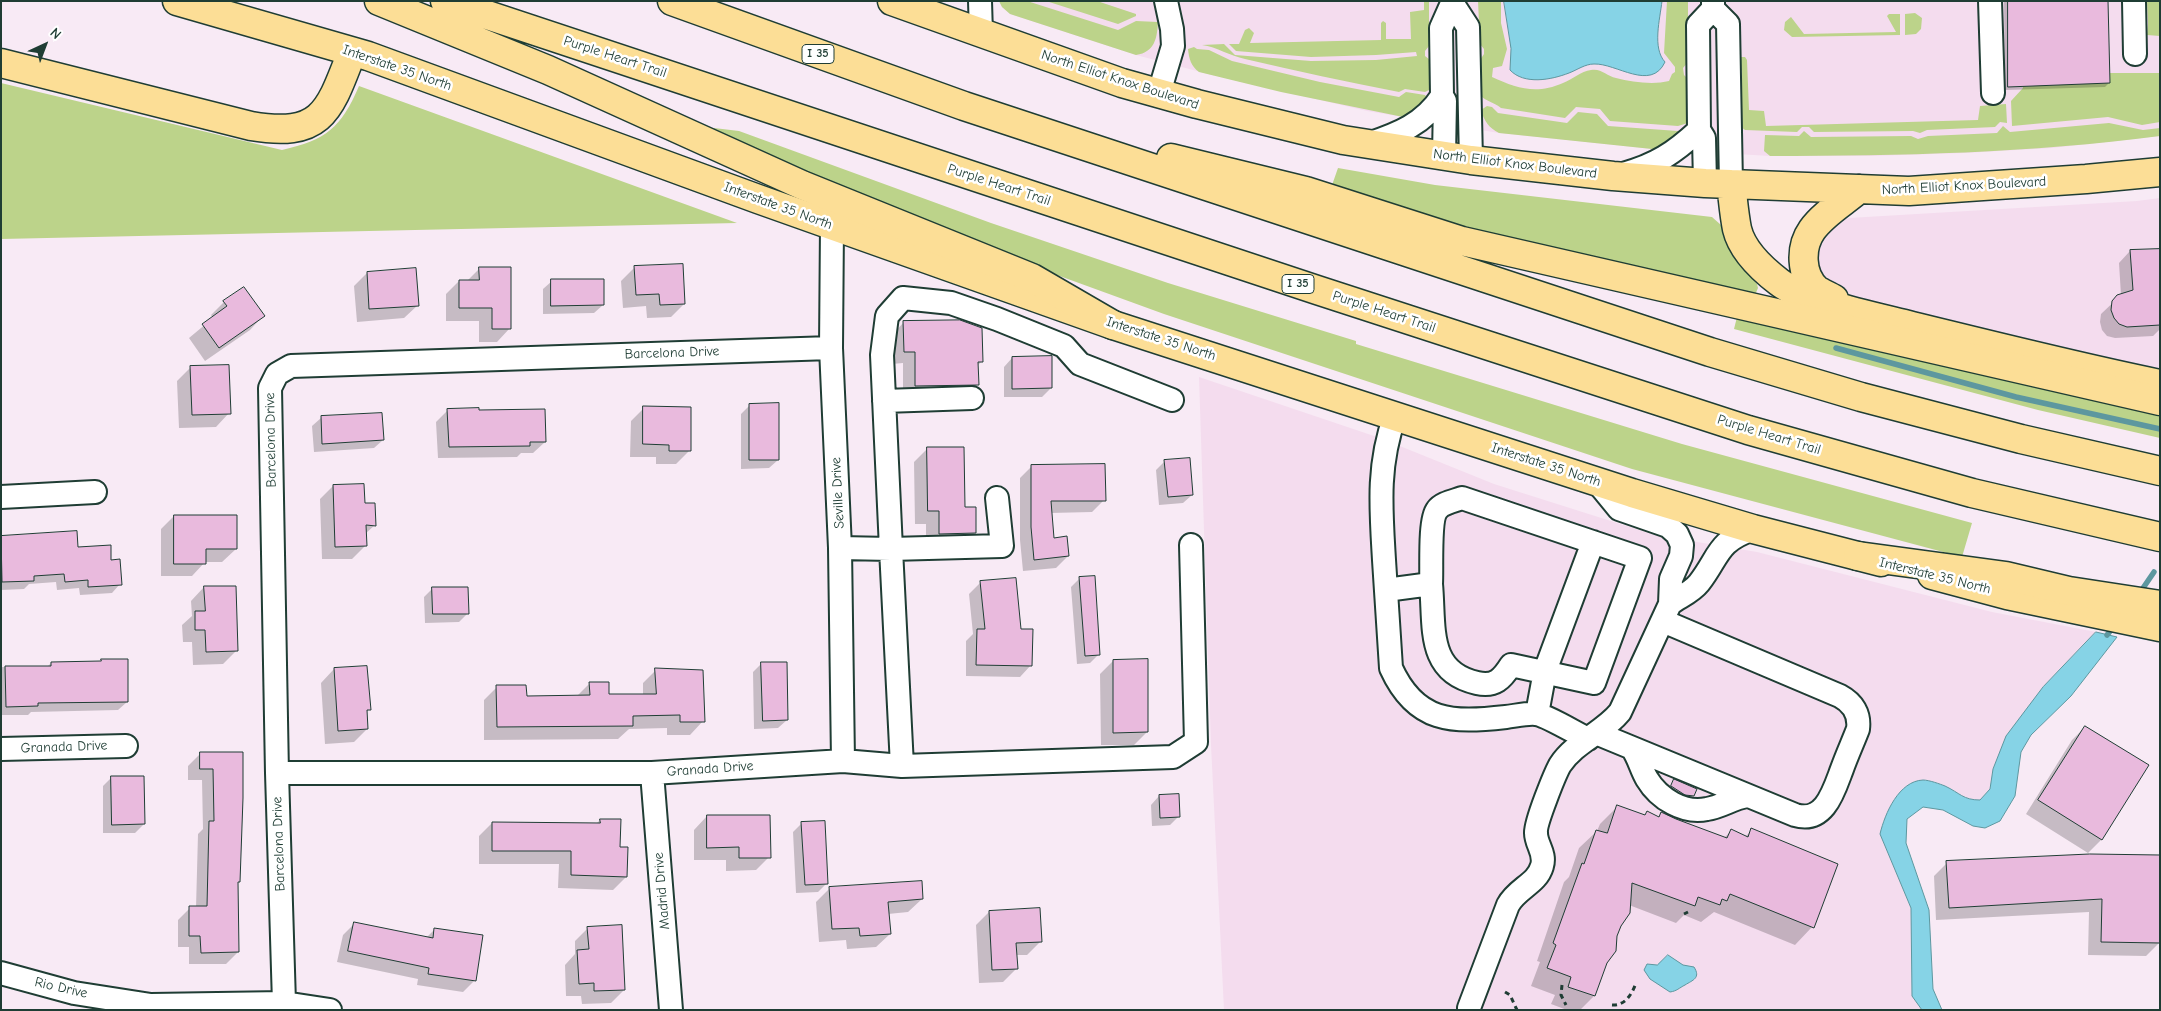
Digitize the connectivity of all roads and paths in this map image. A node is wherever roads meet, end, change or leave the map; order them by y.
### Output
1 (177, 1) edge
2 (379, 1) edge
3 (445, 1) edge
4 (672, 1) edge
5 (892, 1) edge
6 (980, 1) edge
7 (1166, 1) edge
8 (1990, 1) edge
9 (2134, 1) edge
10 (1453, 3) edge
11 (1713, 5) edge
12 (981, 34) junction
13 (352, 52) junction
14 (2136, 54) dead end
15 (1, 64) edge
16 (1159, 93) junction
17 (1993, 93) dead end
18 (1442, 96) junction
19 (964, 106) junction
20 (1699, 130) junction
21 (1368, 144) junction
22 (1444, 156) junction
23 (1471, 160) junction
24 (2160, 172) edge
25 (1612, 176) junction
26 (1718, 183) junction
27 (1859, 189) junction
28 (832, 225) junction
29 (1857, 312) junction
30 (1113, 324) junction
31 (831, 348) junction
32 (2160, 384) edge
33 (972, 398) dead end
34 (1172, 400) dead end
35 (884, 401) junction
36 (2160, 402) edge
37 (1395, 416) junction
38 (2160, 471) edge
39 (1600, 483) junction
40 (95, 492) dead end
41 (1, 497) edge
42 (997, 498) dead end
43 (1753, 529) junction
44 (2160, 537) edge
45 (1593, 542) junction
46 (1191, 545) dead end
47 (840, 548) junction
48 (891, 549) junction
49 (1432, 584) junction
50 (2006, 585) junction
51 (1386, 590) junction
52 (2160, 605) edge
53 (1666, 613) junction
54 (2160, 626) edge
55 (1545, 671) junction
56 (1537, 714) junction
57 (1592, 736) junction
58 (126, 746) dead end
59 (1632, 748) junction
60 (1, 749) edge
61 (843, 761) junction
62 (902, 766) junction
63 (277, 773) junction
64 (652, 773) junction
65 (1747, 796) junction
66 (1, 973) edge
67 (1636, 983) dead end
68 (1562, 985) dead end
69 (1505, 992) dead end
70 (284, 1004) junction
71 (1566, 1005) dead end
72 (1612, 1005) dead end
73 (1469, 1008) dead end
74 (330, 1010) edge
75 (671, 1010) edge
76 (1516, 1010) edge

1 - 13 main road, Interstate 35 North
2 - 30 main road
3 - 44 main road, Purple Heart Trail / I 35
4 - 19 main road, I 35
5 - 12 main road, North Elliot Knox Boulevard
6 - 12 street
7 - 16 street
8 - 17 street
9 - 14 street
10 - 18 street
10 - 23 street
11 - 20 street
11 - 26 street
12 - 16 main road, North Elliot Knox Boulevard
13 - 15 main road
13 - 28 main road, Interstate 35 North
16 - 21 main road, North Elliot Knox Boulevard
18 - 21 street
18 - 22 street
19 - 36 main road
19 - 38 main road, I 35
20 - 25 street
20 - 26 street
21 - 22 main road, North Elliot Knox Boulevard
22 - 23 main road, North Elliot Knox Boulevard
23 - 25 main road, North Elliot Knox Boulevard
24 - 27 main road, North Elliot Knox Boulevard
25 - 26 main road, North Elliot Knox Boulevard
26 - 27 main road, North Elliot Knox Boulevard
26 - 29 main road
27 - 29 main road
28 - 30 main road, Interstate 35 North
28 - 31 street, Seville Drive
29 - 32 main road
30 - 37 main road, Interstate 35 North
31 - 47 street, Seville Drive
31 - 63 street, Barcelona Drive
33 - 35 street
34 - 35 street
35 - 48 street
37 - 39 main road, Interstate 35 North
37 - 51 street
39 - 43 main road, Interstate 35 North
39 - 53 street
40 - 41 street
42 - 48 street
43 - 50 main road, Interstate 35 North
43 - 53 street
45 - 49 street
45 - 55 street
45 - 55 street
46 - 62 street, Granada Drive
47 - 48 street
47 - 61 street, Seville Drive
48 - 62 street
49 - 51 street
49 - 55 street
50 - 52 main road
50 - 54 main road, Interstate 35 North
51 - 56 street
53 - 57 street
53 - 65 street
55 - 56 street
56 - 57 street
57 - 59 street
57 - 73 street
58 - 60 street, Granada Drive
59 - 65 street
59 - 65 street
61 - 62 street, Granada Drive
61 - 64 street, Granada Drive
63 - 64 street, Granada Drive
63 - 70 street, Barcelona Drive
64 - 75 street, Madrid Drive
66 - 70 street, Rio Drive
67 - 72 path
68 - 71 path
69 - 76 path
70 - 74 street, Rio Drive

